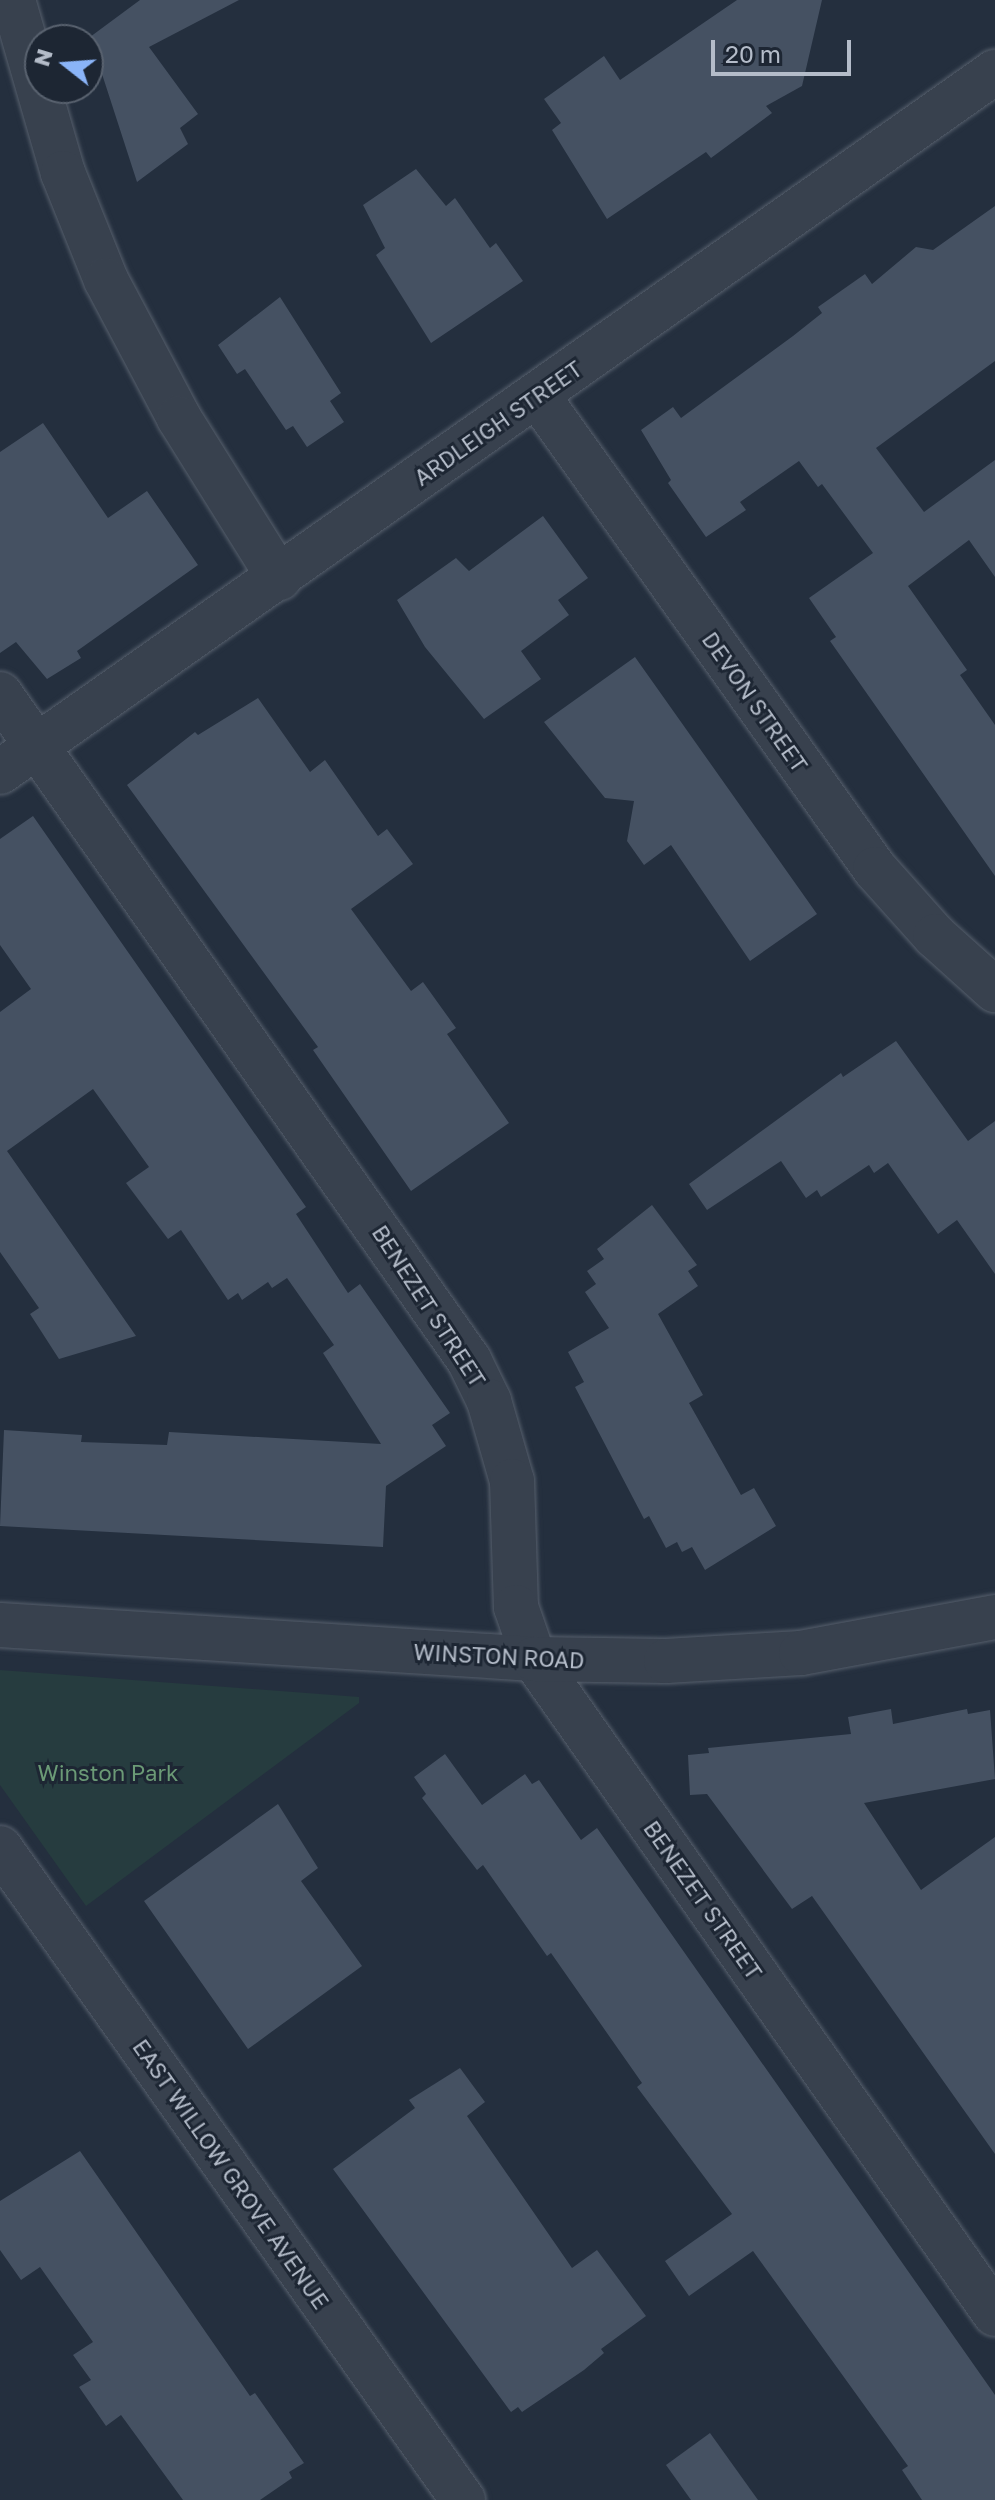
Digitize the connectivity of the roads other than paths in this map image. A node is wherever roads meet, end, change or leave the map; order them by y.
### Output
1 (13, 0) edge
2 (995, 72) edge
3 (537, 395) junction
4 (279, 578) junction
5 (0, 694) edge
6 (37, 746) junction
7 (0, 772) edge
8 (995, 990) edge
9 (995, 1617) edge
10 (0, 1625) edge
11 (534, 1659) junction
12 (0, 1848) edge
13 (995, 2314) edge
14 (463, 2500) edge

1 - 4 street
2 - 3 street, ARDLEIGH STREET
3 - 4 street, ARDLEIGH STREET
3 - 8 street, DEVON STREET
4 - 6 street, ARDLEIGH STREET
5 - 6 street, BENEZET STREET
6 - 7 street, ARDLEIGH STREET
6 - 11 street, BENEZET STREET
9 - 11 street, WINSTON ROAD
10 - 11 street, WINSTON ROAD
11 - 13 street, BENEZET STREET
12 - 14 street, EAST WILLOW GROVE AVENUE

